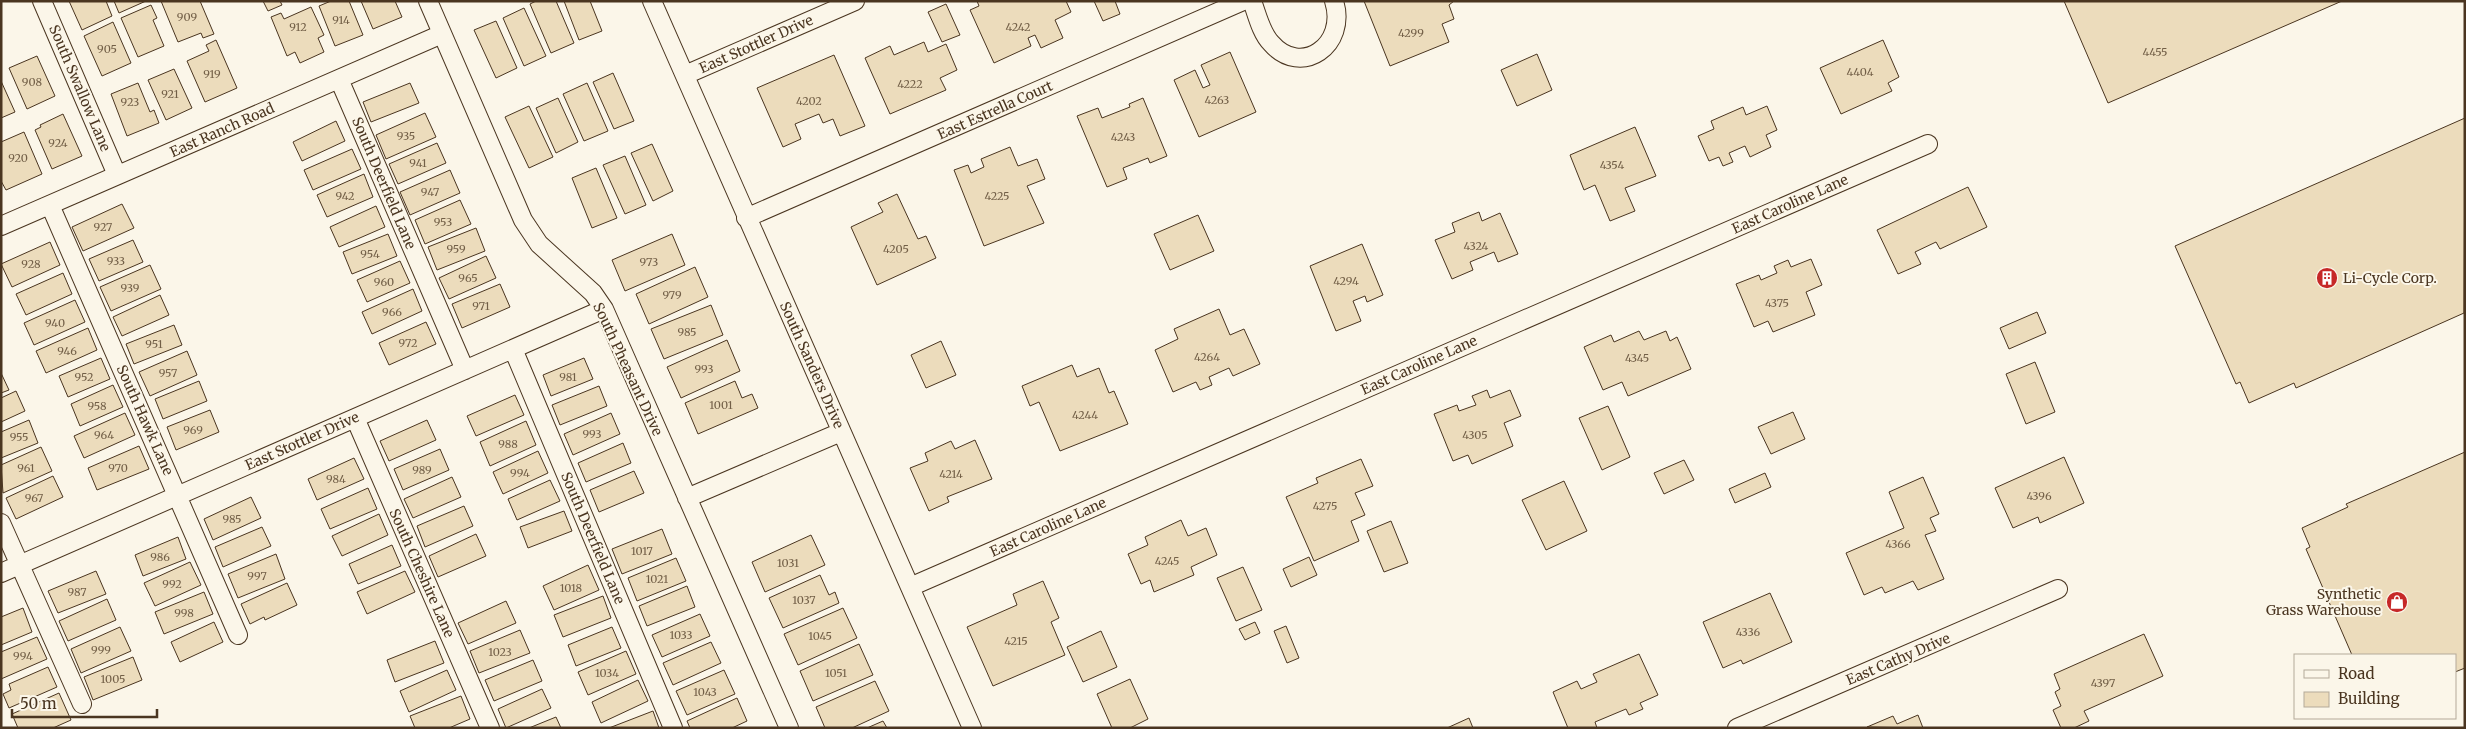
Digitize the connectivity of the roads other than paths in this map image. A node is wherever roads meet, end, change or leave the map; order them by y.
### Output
1 (42, 1) edge
2 (428, 1) edge
3 (652, 1) edge
4 (855, 1) edge
5 (1243, 1) edge
6 (1252, 1) edge
7 (1334, 1) edge
8 (442, 34) junction
9 (685, 75) junction
10 (339, 79) junction
11 (1928, 144) dead end
12 (117, 175) junction
13 (50, 205) junction
14 (746, 218) junction
15 (1, 226) edge
16 (604, 309) junction
17 (513, 349) junction
18 (465, 370) junction
19 (355, 418) junction
20 (841, 432) junction
21 (178, 496) junction
22 (687, 498) junction
23 (1, 523) edge
24 (20, 565) junction
25 (1, 573) edge
26 (910, 587) junction
27 (2058, 589) dead end
28 (238, 635) dead end
29 (82, 704) dead end
30 (490, 728) edge
31 (673, 728) edge
32 (789, 728) edge
33 (972, 728) edge
34 (1738, 728) edge

1 - 12 street, South Swallow Lane
2 - 8 street, South Pheasant Drive
3 - 9 street, South Sanders Drive
4 - 9 street, East Stottler Drive
5 - 14 street, East Estrella Court
6 - 7 street
8 - 10 street, East Ranch Road
8 - 16 street, South Pheasant Drive
9 - 14 street, South Sanders Drive
10 - 12 street, East Ranch Road
10 - 18 street, South Deerfield Lane
11 - 26 street, East Caroline Lane
12 - 13 street, East Ranch Road
13 - 15 street, East Ranch Road
13 - 21 street, South Hawk Lane
14 - 20 street, South Sanders Drive
16 - 17 street, East Stottler Drive
16 - 22 street, South Pheasant Drive
17 - 18 street, East Stottler Drive
17 - 31 street, South Deerfield Lane
18 - 19 street, East Stottler Drive
19 - 21 street, East Stottler Drive
19 - 30 street, South Cheshire Lane
20 - 22 street
20 - 26 street, South Sanders Drive
21 - 24 street, East Stottler Drive
21 - 28 street, South Hawk Lane
22 - 32 street, South Pheasant Drive
23 - 24 street
24 - 25 street, East Stottler Drive
24 - 29 street
26 - 33 street, South Sanders Drive
27 - 34 street, East Cathy Drive

